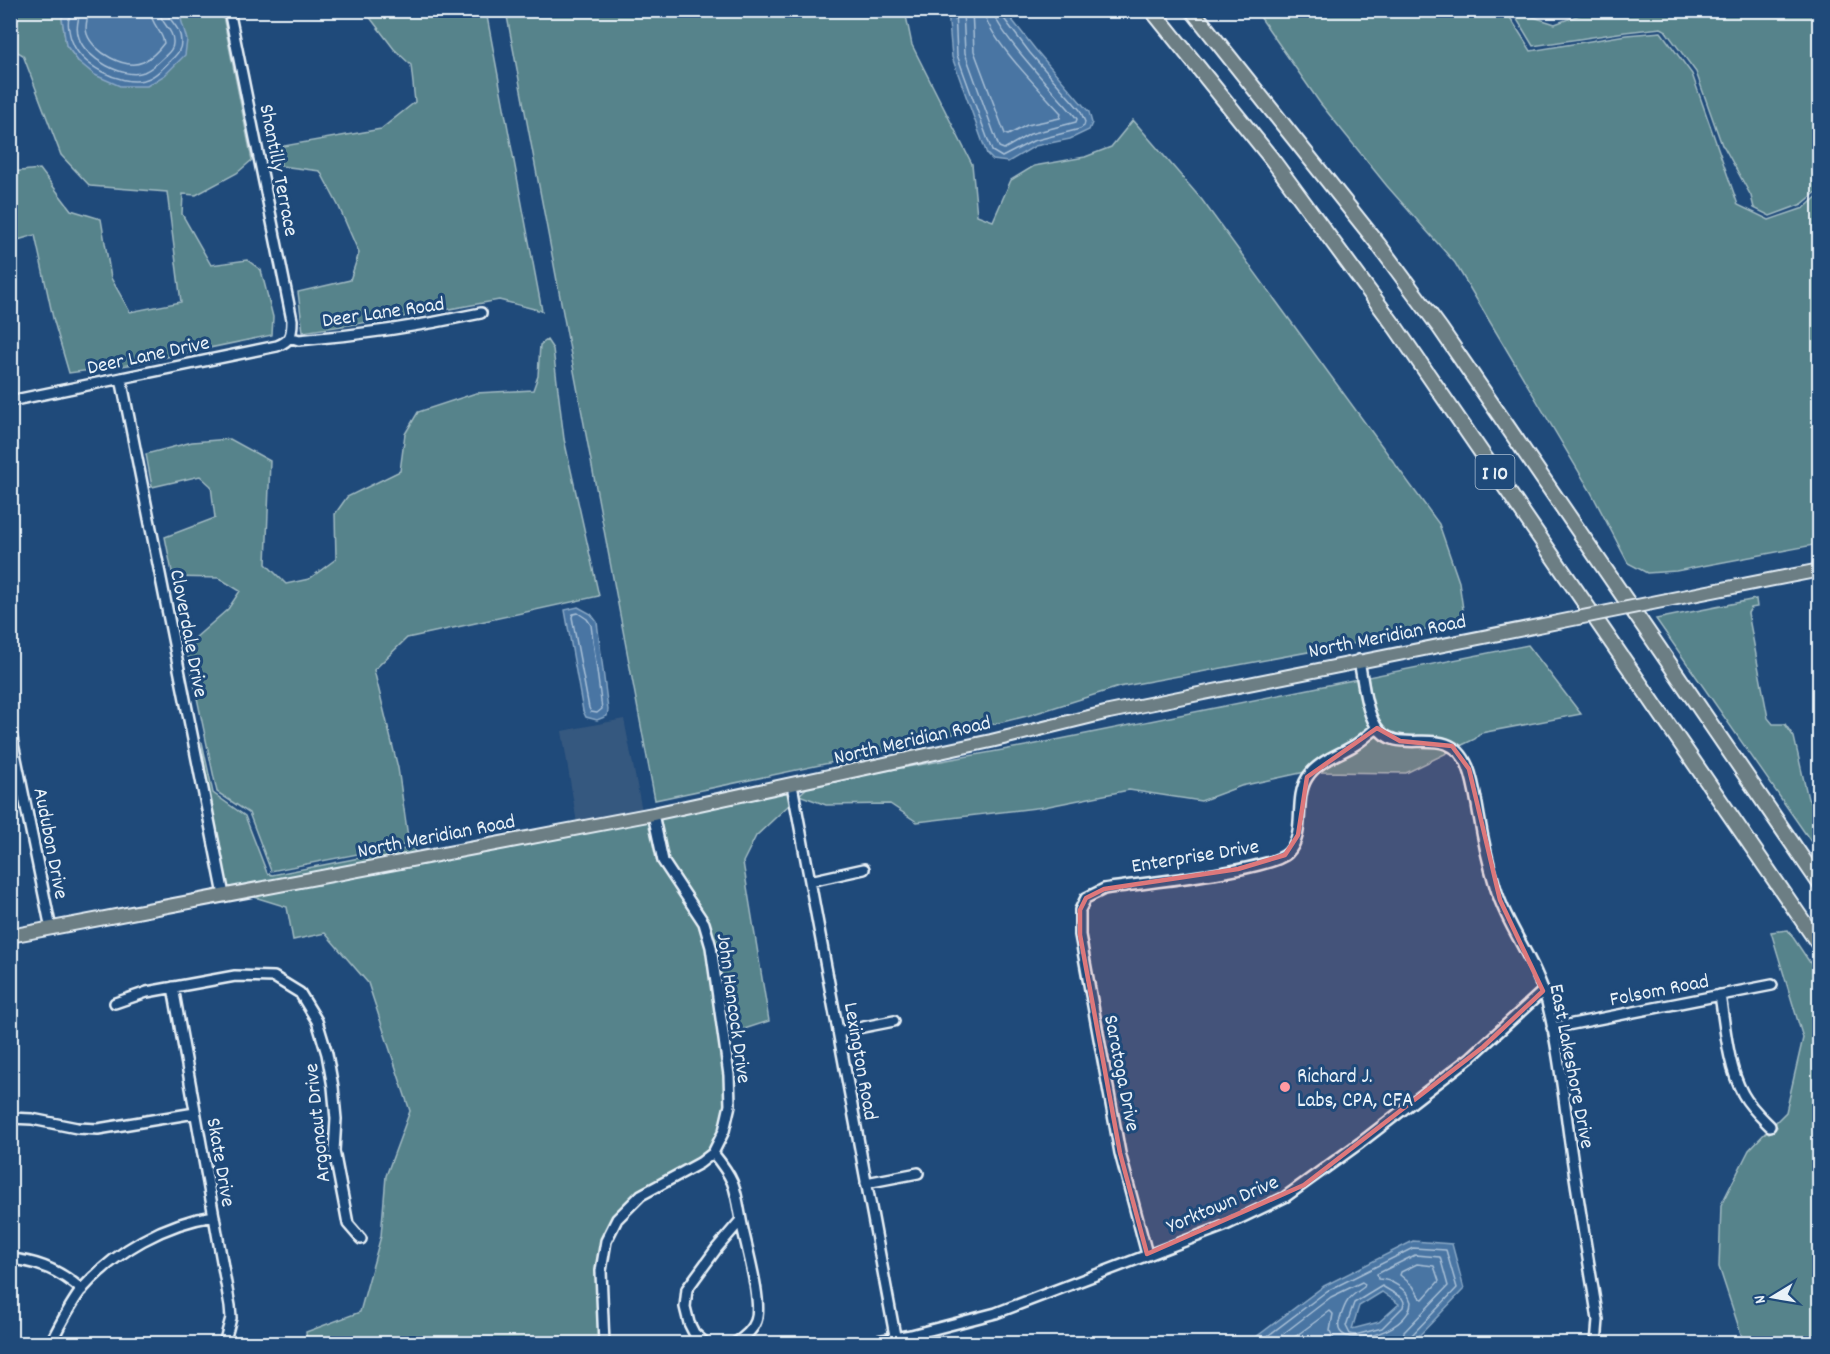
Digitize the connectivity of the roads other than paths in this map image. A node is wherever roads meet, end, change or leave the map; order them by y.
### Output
1 (229, 10) edge
2 (1152, 10) edge
3 (1192, 10) edge
4 (481, 313) dead end
5 (290, 337) junction
6 (121, 378) junction
7 (10, 401) edge
8 (1820, 570) edge
9 (1359, 660) junction
10 (1377, 728) junction
11 (10, 729) edge
12 (792, 785) junction
13 (653, 814) junction
14 (864, 869) dead end
15 (810, 881) junction
16 (1820, 884) edge
17 (224, 895) junction
18 (1086, 898) joint
19 (51, 929) junction
20 (10, 936) edge
21 (1820, 946) edge
22 (1772, 985) dead end
23 (173, 987) junction
24 (1543, 991) junction
25 (1720, 995) junction
26 (115, 1003) dead end
27 (894, 1021) dead end
28 (1552, 1028) junction
29 (838, 1032) junction
30 (195, 1113) junction
31 (10, 1118) edge
32 (1770, 1126) dead end
33 (713, 1153) junction
34 (918, 1173) dead end
35 (866, 1184) junction
36 (214, 1216) junction
37 (741, 1220) junction
38 (361, 1239) dead end
39 (1147, 1254) junction
40 (10, 1259) edge
41 (82, 1290) junction
42 (895, 1340) edge
43 (50, 1344) edge
44 (224, 1344) edge
45 (604, 1344) edge
46 (706, 1344) edge
47 (734, 1344) edge
48 (860, 1344) edge
49 (1596, 1344) edge

1 - 5 street, Shantilly Terrace
2 - 21 highway, I 10
3 - 16 highway, I 10
4 - 5 street, Deer Lane Road
5 - 6 street, Deer Lane Drive
6 - 7 street, Deer Lane Drive
6 - 17 street, Cloverdale Drive
8 - 9 main road, North Meridian Road, bridge
9 - 10 street
9 - 12 main road, North Meridian Road
10 - 18 street, Enterprise Drive
10 - 24 street, East Lakeshore Drive
11 - 19 street, Audubon Drive
12 - 13 main road, North Meridian Road
12 - 15 street, Lexington Road
13 - 17 main road, North Meridian Road
13 - 33 street, John Hancock Drive
14 - 15 street
15 - 29 street, Lexington Road
17 - 19 main road, North Meridian Road
18 - 39 street, Saratoga Drive
19 - 20 main road, North Meridian Road
22 - 25 street, Folsom Road
23 - 26 street, Argonaut Drive
23 - 30 street, Skate Drive
23 - 38 street, Argonaut Drive
24 - 28 street, East Lakeshore Drive
24 - 39 street, Yorktown Drive
25 - 28 street, Folsom Road
25 - 32 street
27 - 29 street
28 - 49 street, East Lakeshore Drive
29 - 35 street, Lexington Road
30 - 31 street
30 - 36 street, Skate Drive
33 - 37 street
33 - 45 street
34 - 35 street
35 - 42 street, Lexington Road
36 - 41 street
36 - 44 street, Skate Drive
37 - 46 street
37 - 47 street
39 - 42 street, Yorktown Drive
40 - 41 street
41 - 43 street
42 - 48 street, Yorktown Drive

